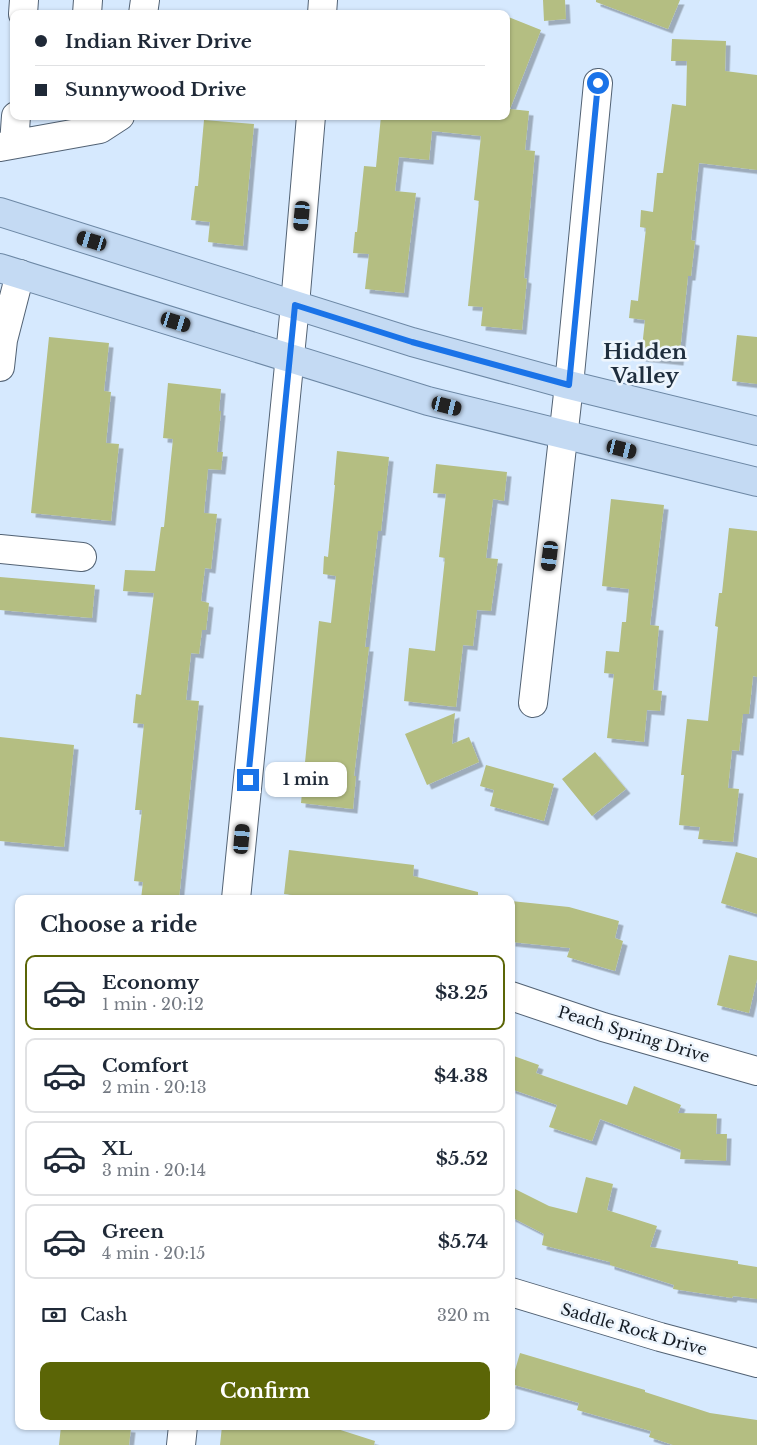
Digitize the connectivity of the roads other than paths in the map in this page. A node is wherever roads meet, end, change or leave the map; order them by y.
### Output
1 (598, 83) dead end
2 (15, 120) edge
3 (114, 120) edge
4 (312, 120) edge
5 (78, 125) edge
6 (7, 146) edge
7 (0, 212) edge
8 (10, 271) edge
9 (295, 305) junction
10 (1, 340) edge
11 (289, 358) junction
12 (0, 367) edge
13 (569, 385) junction
14 (757, 431) edge
15 (564, 434) junction
16 (757, 482) edge
17 (0, 548) edge
18 (82, 556) dead end
19 (533, 703) dead end
20 (236, 895) edge
21 (515, 997) edge
22 (757, 1070) edge
23 (515, 1293) edge
24 (757, 1363) edge
25 (183, 1430) edge
26 (181, 1445) edge

1 - 13 street
2 - 6 street
3 - 5 street
4 - 9 street
5 - 6 street
7 - 9 main road
8 - 10 street
8 - 11 main road
9 - 11 street
9 - 13 main road
10 - 12 street
11 - 15 main road
11 - 20 street
13 - 14 main road
13 - 15 street
15 - 16 main road
15 - 19 street
17 - 18 street
21 - 22 street, Peach Spring Drive
23 - 24 street, Saddle Rock Drive
25 - 26 street

